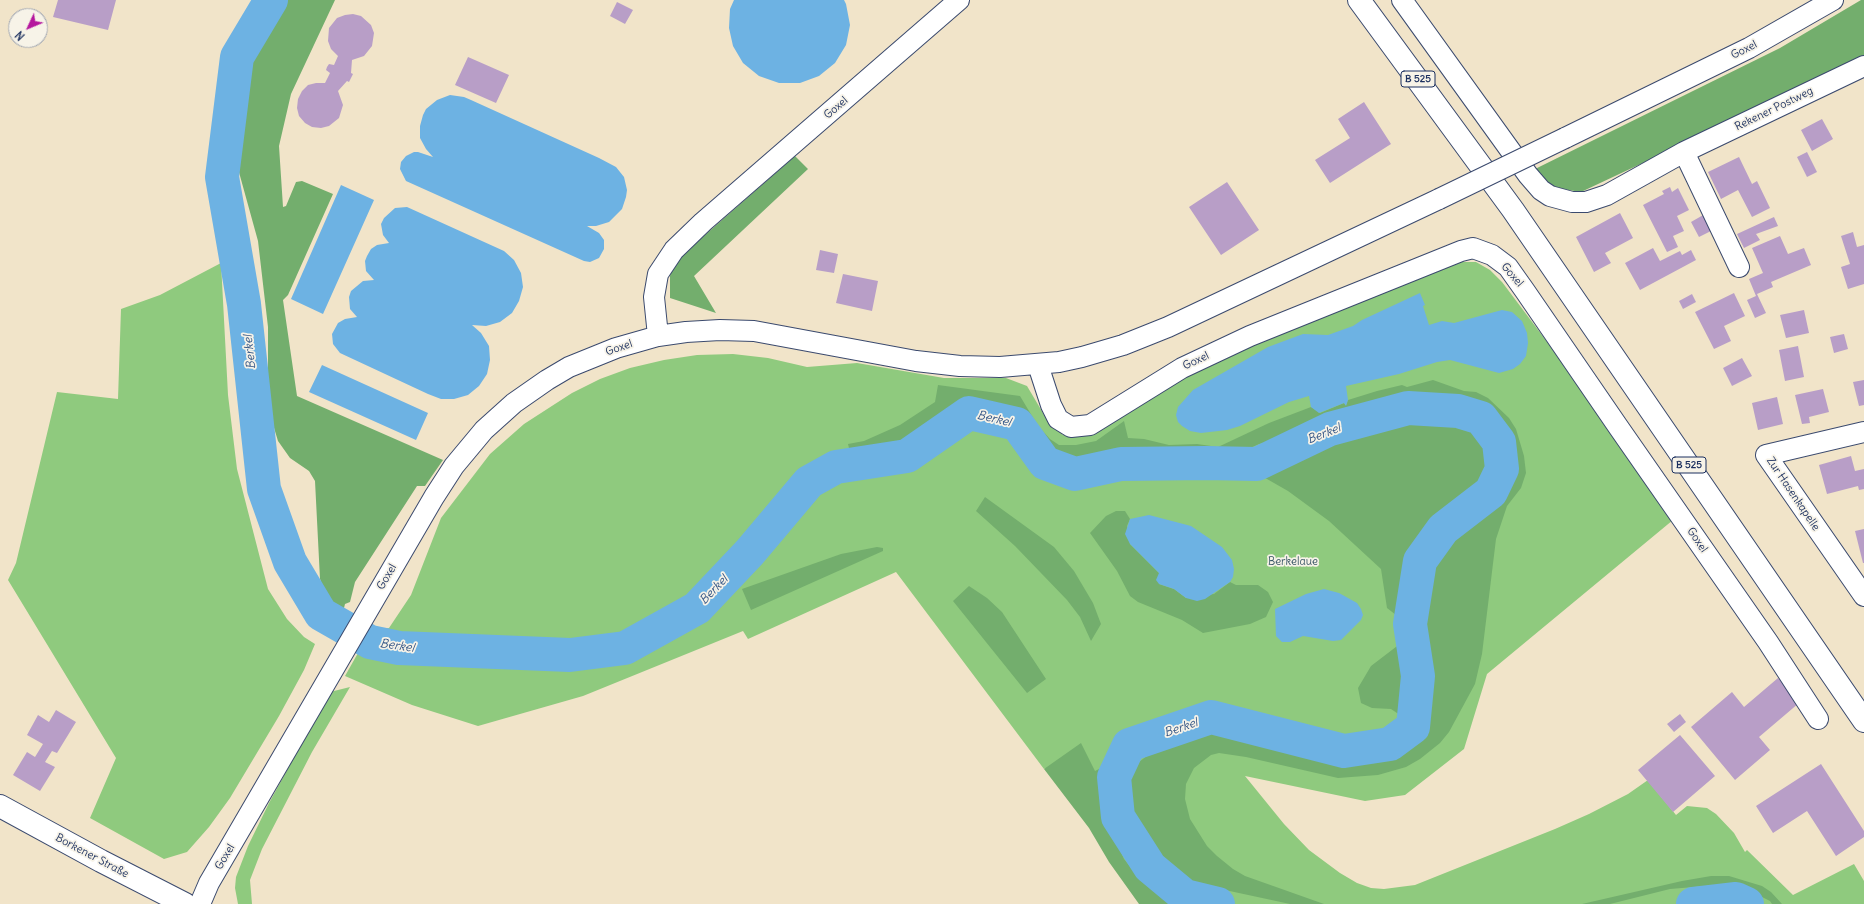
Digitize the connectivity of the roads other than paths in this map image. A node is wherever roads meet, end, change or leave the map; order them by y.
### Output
1 (959, 0) edge
2 (1359, 0) edge
3 (1402, 0) edge
4 (1833, 0) edge
5 (1864, 66) edge
6 (1684, 152) junction
7 (1739, 268) dead end
8 (658, 336) junction
9 (1038, 365) junction
10 (1864, 432) edge
11 (1864, 596) edge
12 (1818, 719) dead end
13 (1864, 721) edge
14 (0, 806) edge
15 (184, 904) edge
16 (200, 904) edge

1 - 8 street, Goxel
2 - 13 main road, B 525
3 - 6 street, Rekener Postweg
4 - 9 street, Goxel, bridge
5 - 6 street, Rekener Postweg
6 - 7 street
8 - 9 street, Goxel
8 - 16 street, Goxel
9 - 12 street, Goxel
10 - 11 street, Zur Hasenkapelle
14 - 15 main road, Borkener Straße

